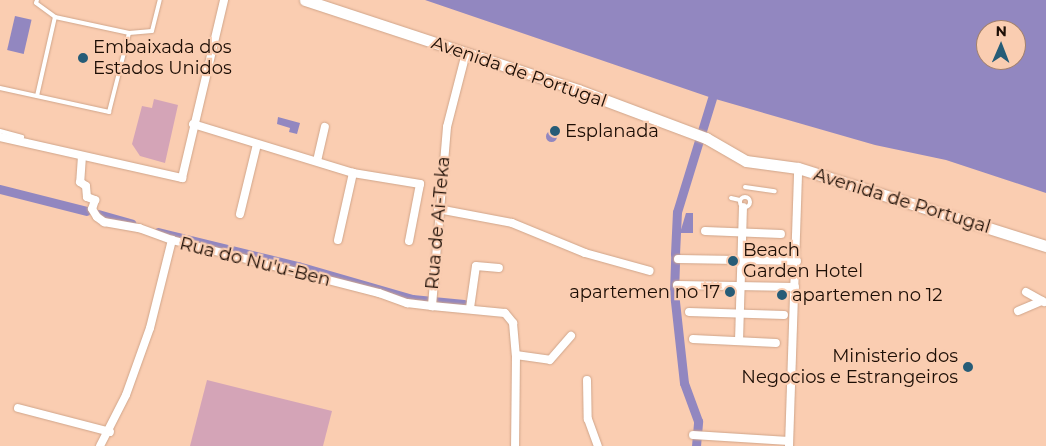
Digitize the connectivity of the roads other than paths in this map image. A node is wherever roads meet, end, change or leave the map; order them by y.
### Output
1 (37, 0) edge
2 (160, 0) edge
3 (224, 0) edge
4 (305, 0) edge
5 (54, 17) junction
6 (129, 32) junction
7 (466, 53) junction
8 (0, 88) edge
9 (37, 96) junction
10 (193, 124) junction
11 (325, 127) dead end
12 (0, 131) edge
13 (22, 136) dead end
14 (0, 137) edge
15 (257, 144) junction
16 (82, 156) junction
17 (316, 161) junction
18 (798, 168) junction
19 (353, 172) junction
20 (745, 187) dead end
21 (775, 191) dead end
22 (731, 198) dead end
23 (742, 203) joint
24 (438, 209) junction
25 (240, 214) dead end
26 (705, 231) dead end
27 (742, 233) junction
28 (781, 234) dead end
29 (172, 240) junction
30 (338, 240) dead end
31 (409, 240) dead end
32 (1046, 246) edge
33 (678, 259) dead end
34 (742, 261) junction
35 (797, 262) junction
36 (499, 268) dead end
37 (650, 271) dead end
38 (677, 285) dead end
39 (740, 286) junction
40 (796, 287) junction
41 (1026, 292) dead end
42 (1044, 302) edge
43 (432, 306) junction
44 (470, 308) junction
45 (1018, 310) dead end
46 (689, 312) dead end
47 (741, 314) junction
48 (784, 315) dead end
49 (571, 336) dead end
50 (693, 338) dead end
51 (739, 341) junction
52 (776, 343) dead end
53 (516, 356) junction
54 (587, 380) dead end
55 (18, 408) dead end
56 (110, 432) junction
57 (693, 435) dead end
58 (789, 444) edge
59 (100, 446) edge
60 (515, 446) edge
61 (598, 446) edge

1 - 5 lane
2 - 6 lane
3 - 10 street
4 - 7 main road, Avenida de Portugal
5 - 6 lane
5 - 9 lane
6 - 9 lane
7 - 18 main road, Avenida de Portugal
7 - 24 street, Rua de Ai-Teka
8 - 9 lane
10 - 15 street
10 - 16 street
11 - 17 street
12 - 13 lane
14 - 16 street
15 - 17 street
15 - 25 street
16 - 29 street
17 - 19 street
18 - 32 main road, Avenida de Portugal
18 - 35 street
19 - 30 street
19 - 31 street
20 - 21 lane
22 - 23 lane
23 - 27 street
24 - 37 street
24 - 43 street, Rua de Ai-Teka
26 - 27 street
27 - 28 street
27 - 34 street
29 - 43 street, Rua do Nu'u-Ben
29 - 56 street, Rua do Nu'u-Ben
33 - 34 street
34 - 35 street
34 - 39 street
35 - 40 street
36 - 44 street
38 - 39 street
39 - 40 street
39 - 47 street
40 - 58 street
41 - 42 street
42 - 45 street
43 - 44 street, Rua de Ai-Teka
44 - 53 street, Rua de Ai-Teka
46 - 47 street
47 - 48 street
47 - 51 street
49 - 53 street
50 - 51 street
51 - 52 street
53 - 60 street, Rua de Ai-Teka
54 - 61 street
55 - 56 street
56 - 59 street, Rua do Nu'u-Ben
57 - 58 street

